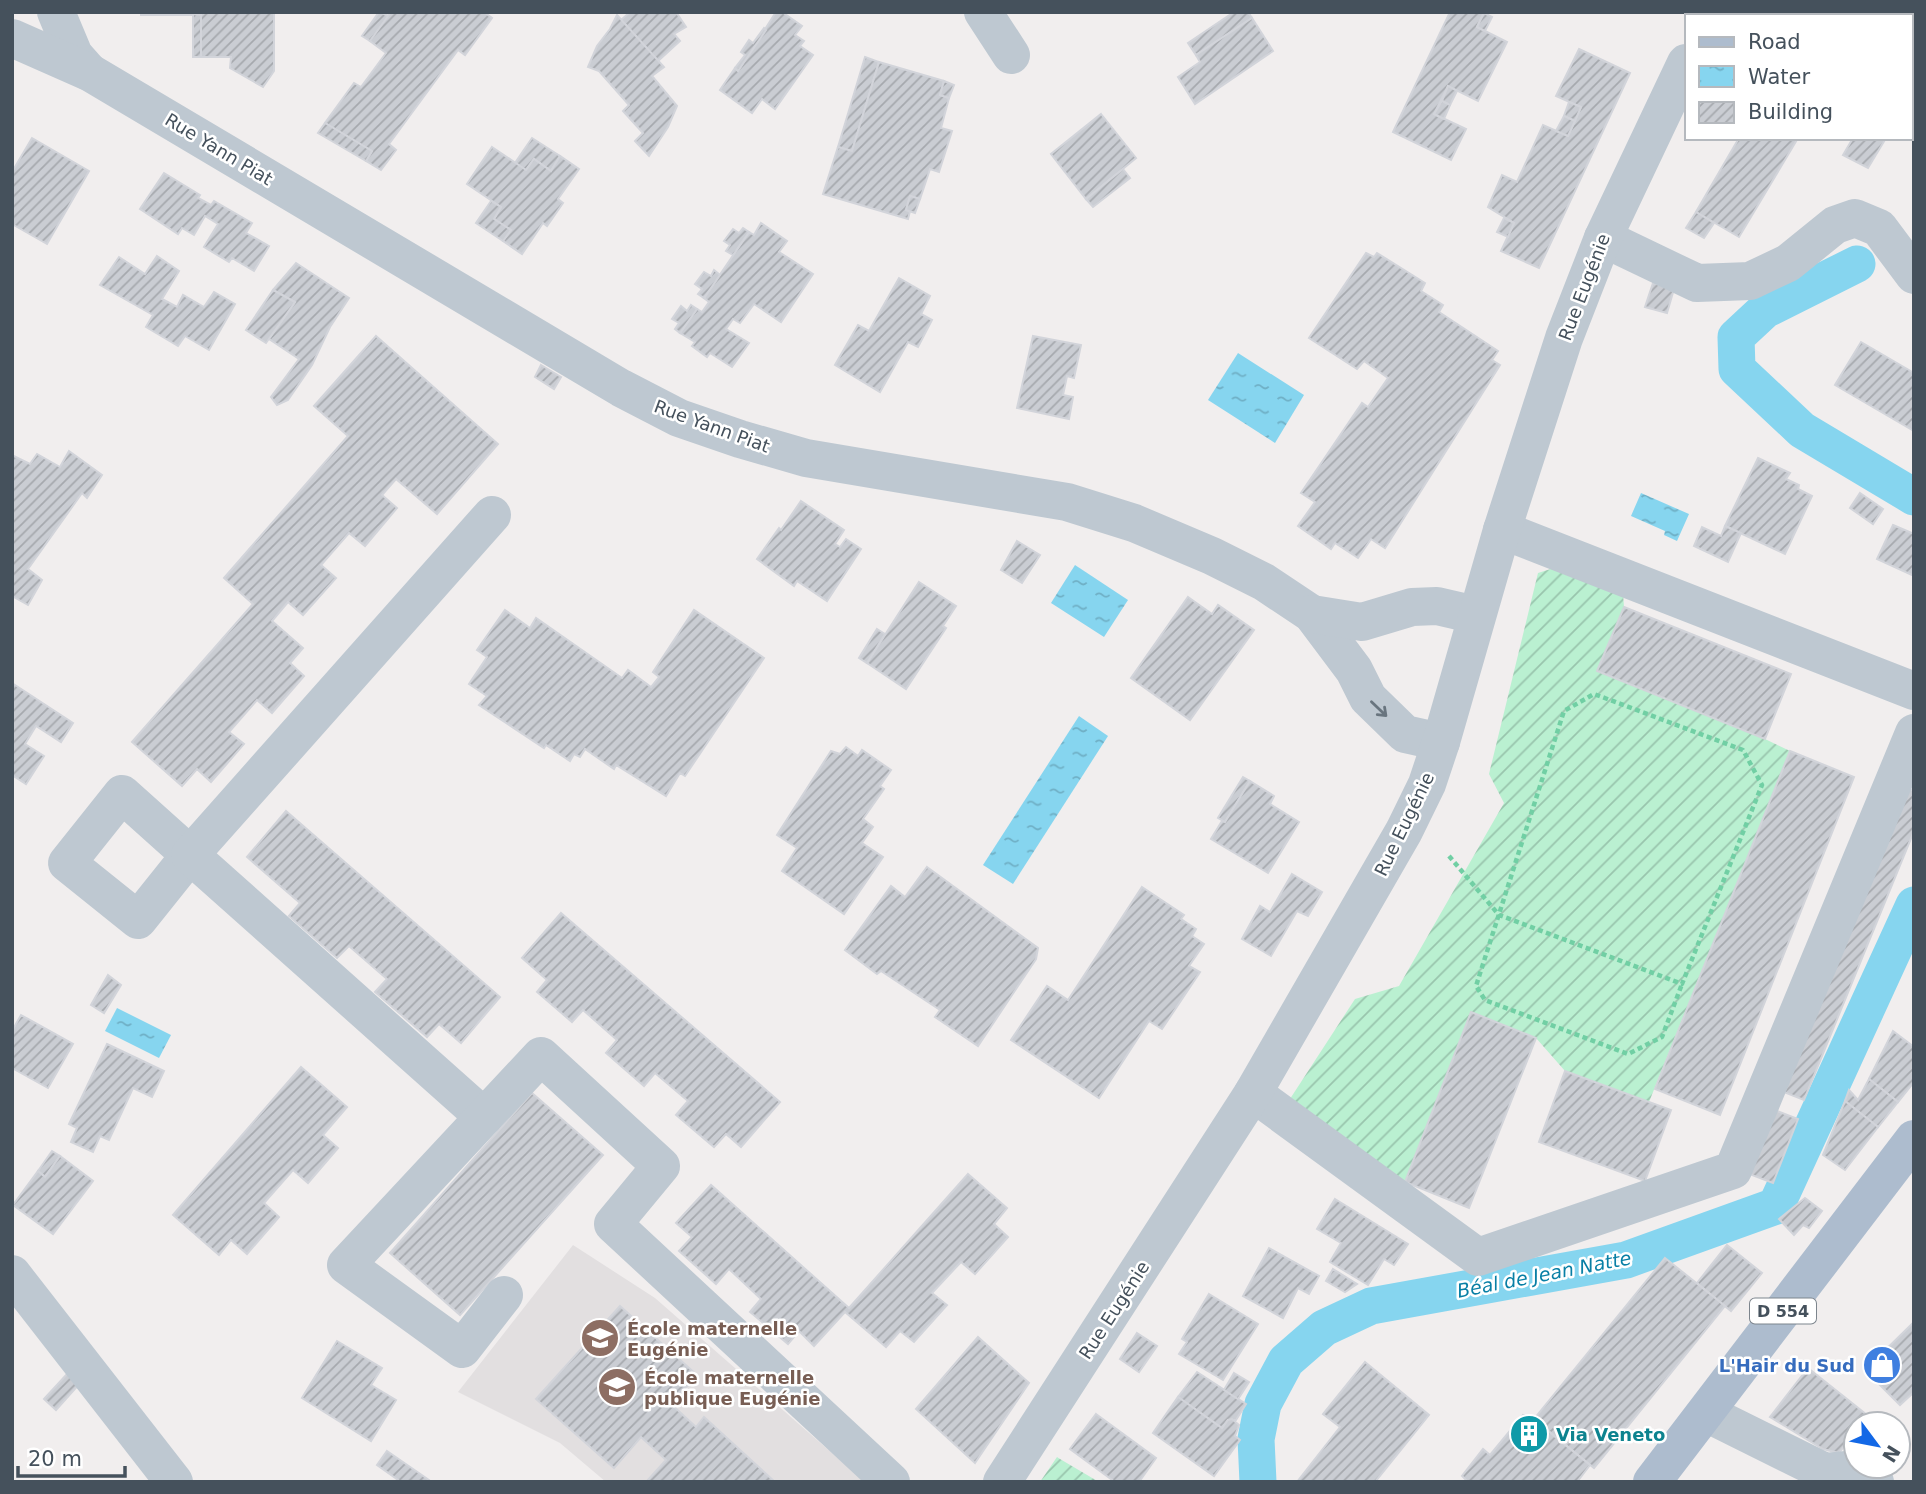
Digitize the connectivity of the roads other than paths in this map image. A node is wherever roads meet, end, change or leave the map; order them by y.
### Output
1 (43, 12) edge
2 (56, 12) edge
3 (983, 12) edge
4 (12, 35) edge
5 (1011, 55) dead end
6 (1685, 65) edge
7 (89, 72) junction
8 (1602, 238) junction
9 (1914, 275) edge
10 (492, 515) dead end
11 (1502, 530) junction
12 (1312, 614) junction
13 (1476, 615) junction
14 (1380, 617) junction
15 (1354, 670) junction
16 (1914, 691) edge
17 (1914, 733) edge
18 (1441, 742) junction
19 (1253, 1093) junction
20 (484, 1117) junction
21 (1914, 1139) edge
22 (12, 1275) edge
23 (505, 1295) dead end
24 (1706, 1413) junction
25 (174, 1482) edge
26 (891, 1482) edge
27 (1002, 1482) edge
28 (1652, 1482) edge
29 (1875, 1482) edge

1 - 4 street
2 - 7 street, Rue Yann Piat
3 - 5 street
4 - 7 street, Rue Yann Piat
6 - 8 street, Rue Eugénie
7 - 12 street, Rue Yann Piat
8 - 9 street
8 - 11 street, Rue Eugénie
10 - 20 street
11 - 13 street, Rue Eugénie
11 - 16 street
12 - 14 street, Rue Yann Piat
12 - 15 street, Rue Yann Piat
13 - 14 street, Rue Yann Piat
13 - 18 street, Rue Eugénie
14 - 15 street
15 -> 18 street, Rue Yann Piat
17 - 19 street
18 - 19 street, Rue Eugénie
19 - 27 street, Rue Eugénie
20 - 23 street
20 - 26 street
21 - 24 main road, D 554
22 - 25 street
24 - 28 main road, D 554
24 - 29 street

